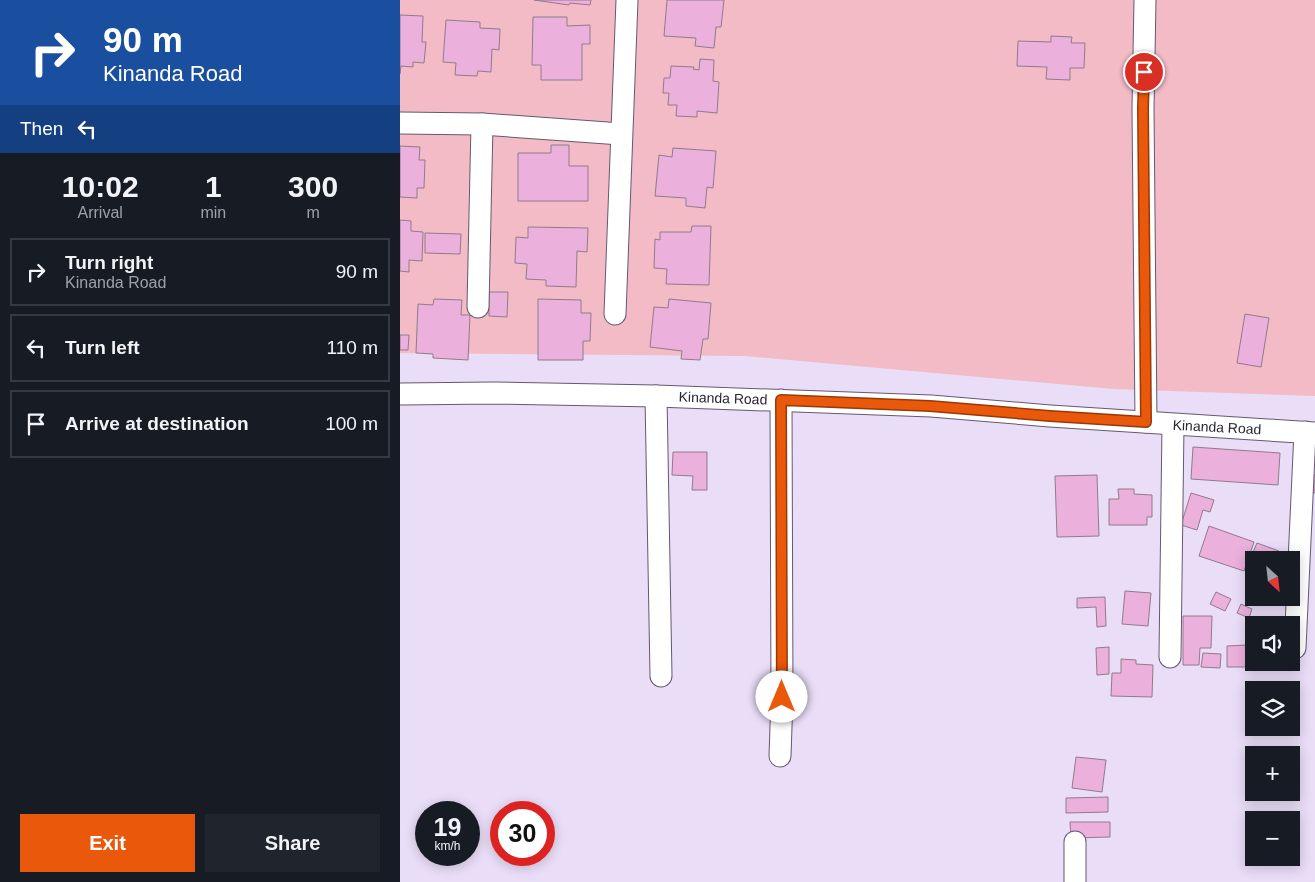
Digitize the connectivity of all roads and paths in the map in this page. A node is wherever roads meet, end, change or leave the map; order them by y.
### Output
1 (627, 0) edge
2 (1146, 0) edge
3 (400, 122) edge
4 (482, 124) junction
5 (621, 134) junction
6 (478, 306) dead end
7 (615, 314) dead end
8 (400, 394) edge
9 (656, 396) junction
10 (781, 400) junction
11 (1146, 422) junction
12 (1173, 425) junction
13 (1310, 433) edge
14 (1297, 616) edge
15 (1170, 658) dead end
16 (661, 676) dead end
17 (780, 756) dead end
18 (1075, 842) dead end
19 (1075, 882) edge

1 - 5 street
2 - 11 street
3 - 4 street
4 - 5 street
4 - 6 street
5 - 7 street
8 - 9 street, Kinanda Road
9 - 10 street, Kinanda Road
9 - 16 street
10 - 11 street, Kinanda Road
10 - 17 street
11 - 12 street, Kinanda Road
12 - 13 street, Kinanda Road
12 - 15 street
13 - 14 street
18 - 19 street

